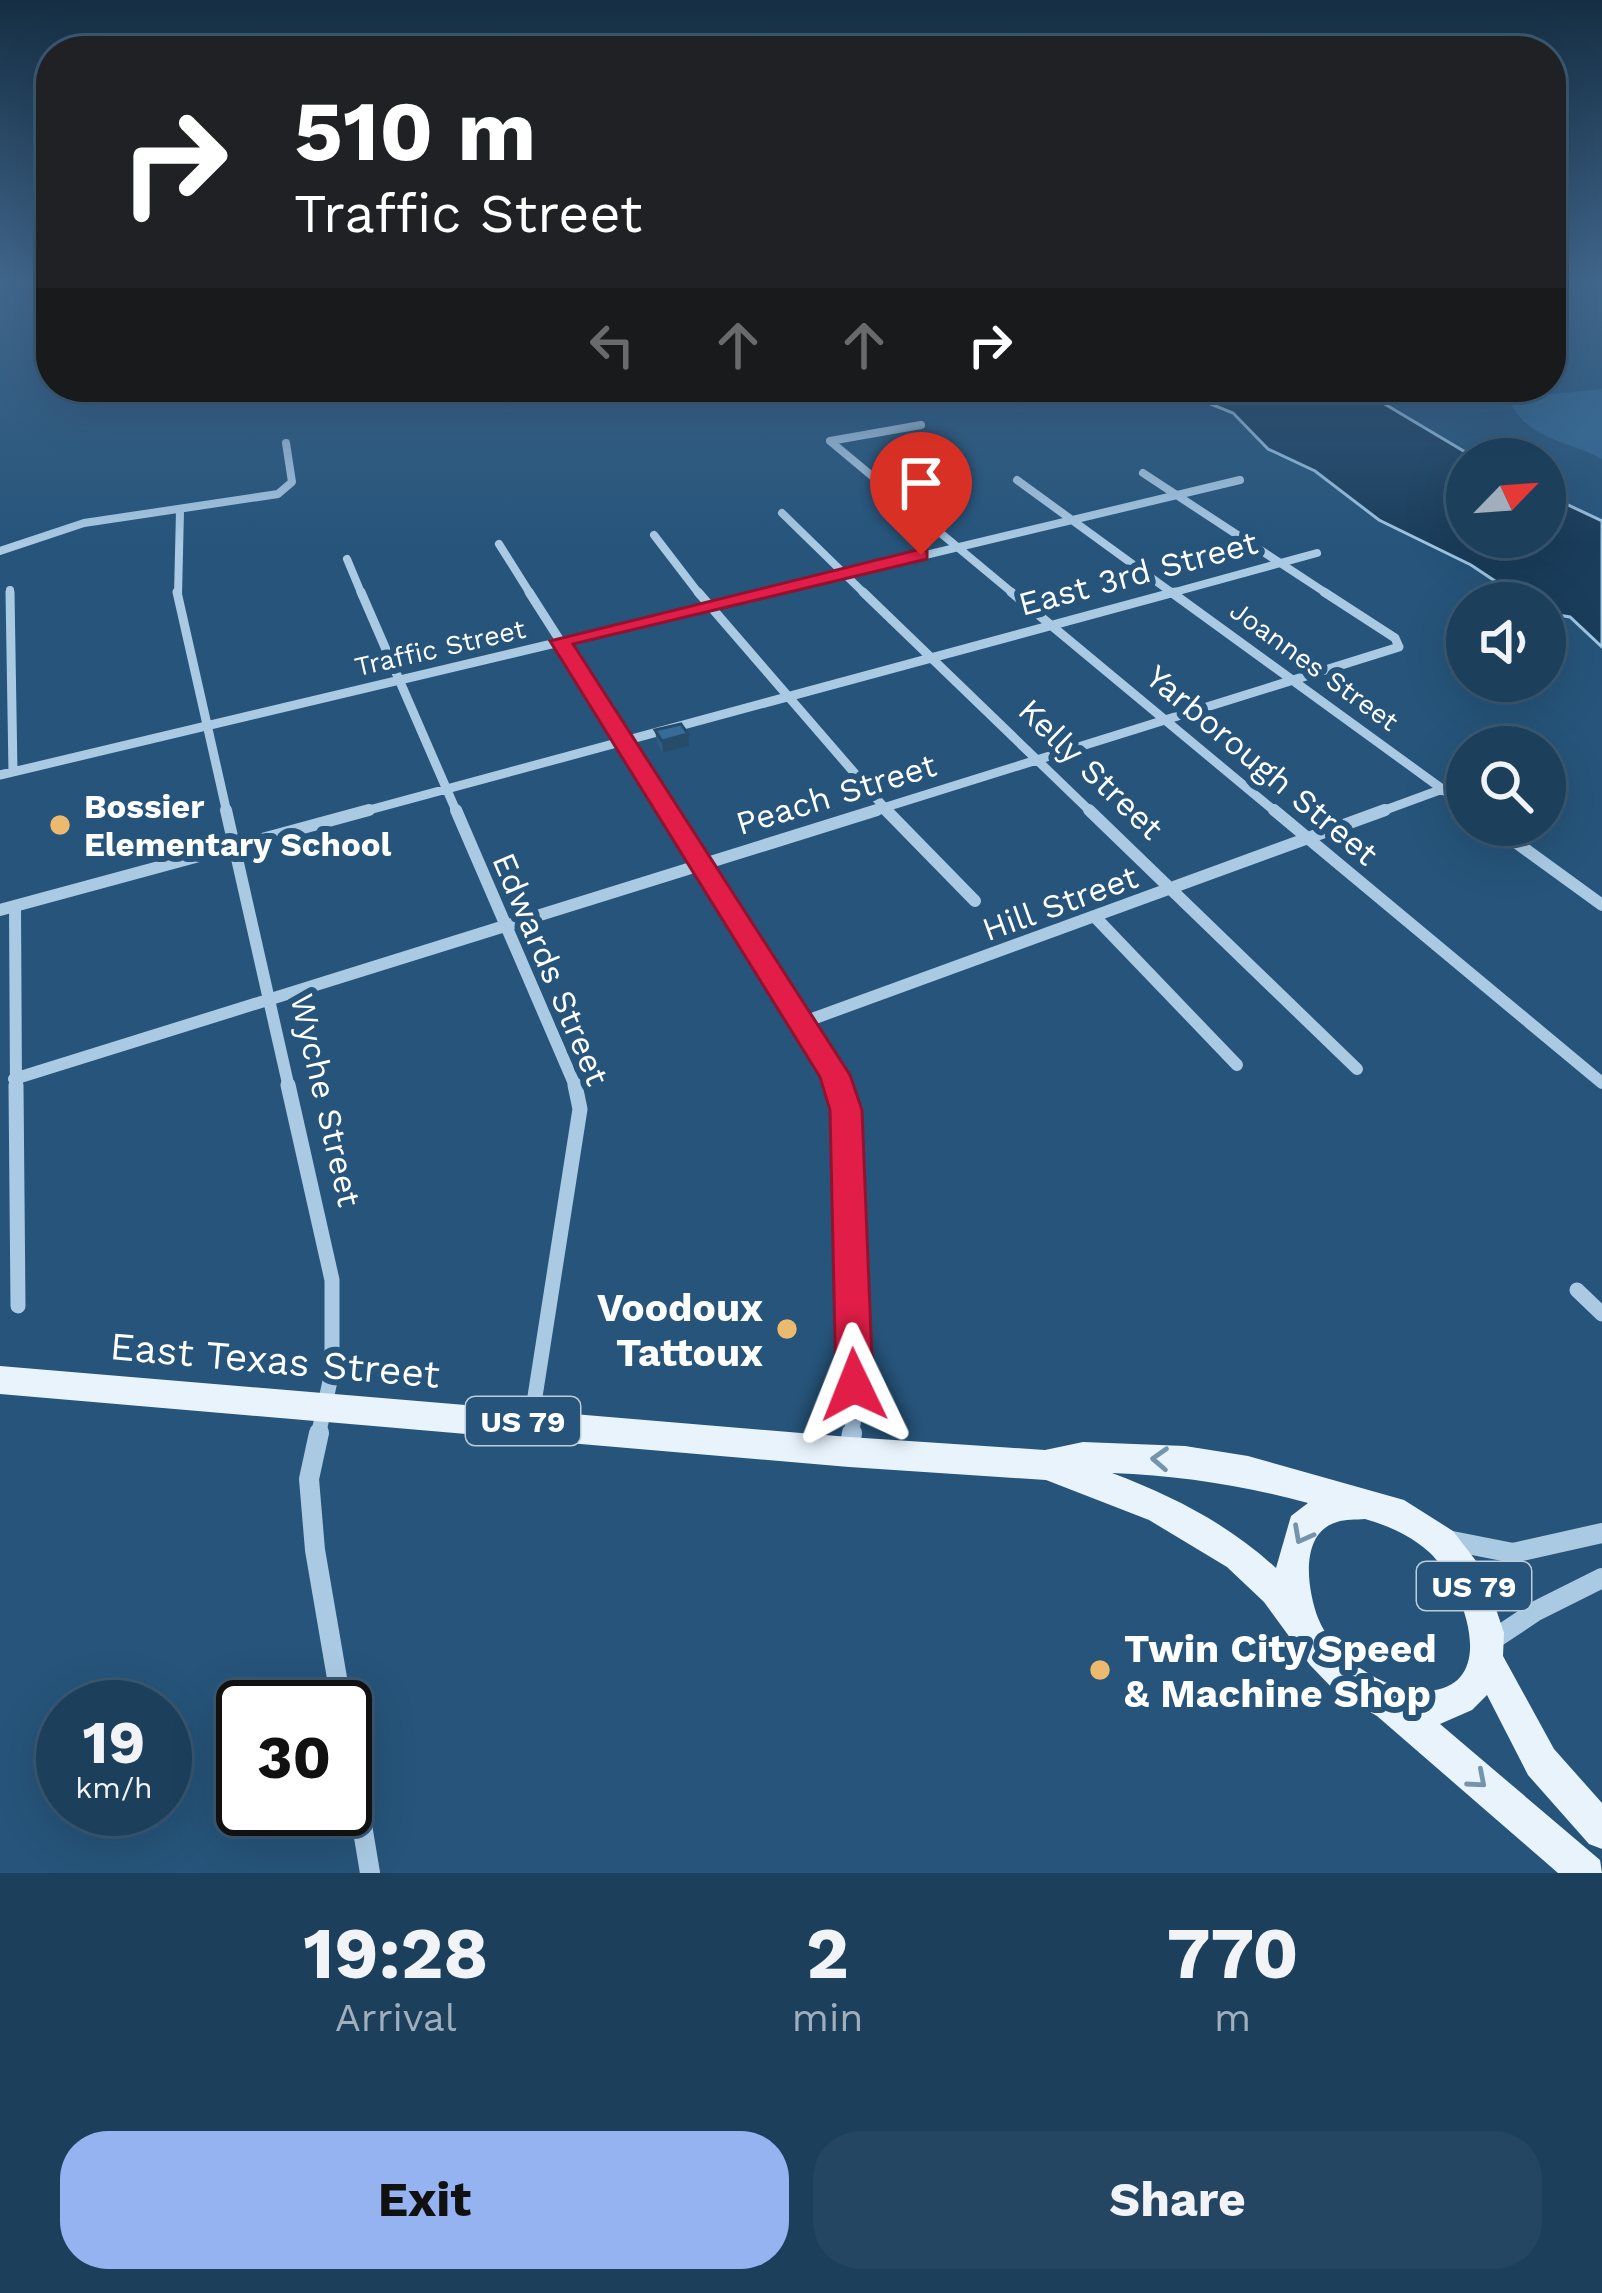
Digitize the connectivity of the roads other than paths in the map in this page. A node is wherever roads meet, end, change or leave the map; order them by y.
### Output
1 (921, 425) dead end
2 (286, 443) dead end
3 (1143, 473) dead end
4 (1017, 480) dead end
5 (1240, 480) dead end
6 (1176, 495) junction
7 (180, 511) junction
8 (782, 514) dead end
9 (1071, 519) junction
10 (654, 535) dead end
11 (499, 544) dead end
12 (959, 545) junction
13 (0, 551) edge
14 (1317, 553) dead end
15 (347, 559) dead end
16 (1280, 562) junction
17 (844, 573) junction
18 (10, 590) dead end
19 (1171, 591) junction
20 (709, 606) junction
21 (1051, 624) junction
22 (560, 641) junction
23 (931, 656) junction
24 (397, 680) junction
25 (1292, 680) junction
26 (784, 696) junction
27 (1165, 720) junction
28 (208, 725) junction
29 (626, 739) junction
30 (1038, 760) junction
31 (13, 772) junction
32 (0, 775) edge
33 (445, 788) junction
34 (1446, 788) edge
35 (1442, 789) junction
36 (1446, 792) edge
37 (881, 808) junction
38 (1309, 840) junction
39 (235, 845) junction
40 (1521, 846) edge
41 (705, 863) junction
42 (1174, 890) junction
43 (975, 901) dead end
44 (1602, 905) edge
45 (7, 908) edge
46 (1096, 918) junction
47 (507, 926) junction
48 (269, 1000) junction
49 (804, 1022) junction
50 (1237, 1064) dead end
51 (1357, 1069) dead end
52 (14, 1079) junction
53 (1602, 1083) edge
54 (1577, 1290) dead end
55 (19, 1306) dead end
56 (1602, 1314) edge
57 (0, 1380) edge
58 (325, 1406) junction
59 (531, 1422) junction
60 (849, 1452) junction
61 (1045, 1465) junction
62 (1356, 1501) junction
63 (1432, 1533) junction
64 (1602, 1533) edge
65 (1602, 1579) edge
66 (1303, 1625) junction
67 (1487, 1650) junction
68 (337, 1680) edge
69 (1390, 1703) junction
70 (1602, 1831) edge
71 (364, 1836) edge
72 (370, 1873) edge
73 (1586, 1873) edge

1 - 12 street, Yarborough Street
2 - 7 street
3 - 6 street
4 - 9 street, Joannes Street
5 - 6 street, Traffic Street
6 - 9 street, Traffic Street
6 - 16 street
7 - 13 street
7 - 28 street, Wyche Street
8 - 17 street, Kelly Street
9 - 12 street, Traffic Street
9 - 19 street, Joannes Street
10 - 20 street
11 - 22 street
12 - 17 street, Traffic Street
12 - 21 street, Yarborough Street
14 - 16 street, East 3rd Street
15 - 24 street, Edwards Street
16 - 19 street, East 3rd Street
16 - 25 street, Peach Street
17 - 20 street, Traffic Street
17 - 23 street, Kelly Street
18 - 31 street
19 - 21 street, East 3rd Street
19 - 25 street, Joannes Street
20 - 22 street, Traffic Street
20 - 26 street
21 - 23 street, East 3rd Street
21 - 27 street, Yarborough Street
22 - 24 street, Traffic Street
22 - 29 street
23 - 26 street, East 3rd Street
23 - 30 street, Kelly Street
24 - 28 street, Traffic Street
24 - 33 street, Edwards Street
25 - 27 street, Peach Street
25 - 35 street, Joannes Street
26 - 29 street, East 3rd Street
26 - 37 street
27 - 30 street, Peach Street
27 - 38 street, Yarborough Street
28 - 31 street, Traffic Street
28 - 39 street, Wyche Street
29 - 33 street, East 3rd Street
29 - 41 street
30 - 37 street, Peach Street
30 - 42 street, Kelly Street
31 - 32 street, Traffic Street
33 - 39 street, East 3rd Street
33 - 47 street, Edwards Street
34 - 35 street, Hill Street
35 - 36 street, Joannes Street
35 - 38 street, Hill Street
37 - 41 street, Peach Street
37 - 43 street
38 - 42 street, Hill Street
38 - 53 street, Yarborough Street
39 - 45 street, East 3rd Street
39 - 48 street, Wyche Street
40 - 44 street
41 - 47 street, Peach Street
41 - 49 street
42 - 46 street, Hill Street
42 - 51 street, Kelly Street
45 - 52 street
46 - 49 street, Hill Street
46 - 50 street
47 - 48 street, Peach Street
47 - 59 street, Edwards Street
48 - 52 street, Peach Street
48 - 58 street, Wyche Street
49 - 60 street
52 - 55 street
54 - 56 street
57 - 58 main road, East Texas Street / US 79
58 - 59 main road, East Texas Street / US 79
58 - 68 street, Wyche Street
59 - 60 main road, East Texas Street / US 79
60 - 61 main road, East Texas Street / US 79
62 -> 61 main road, East Texas Street / US 79
61 - 66 main road, East Texas Street / US 79
62 - 63 main road, East Texas Street / US 79
62 -> 66 main road, East Texas Street / US 79
63 - 64 street
63 - 67 main road, East Texas Street / US 79
65 - 67 street
66 - 69 main road, East Texas Street / US 79
67 - 69 main road, US 79
67 - 70 main road, East Texas Street / US 79
69 -> 73 main road, East Texas Street / US 79
71 - 72 street

